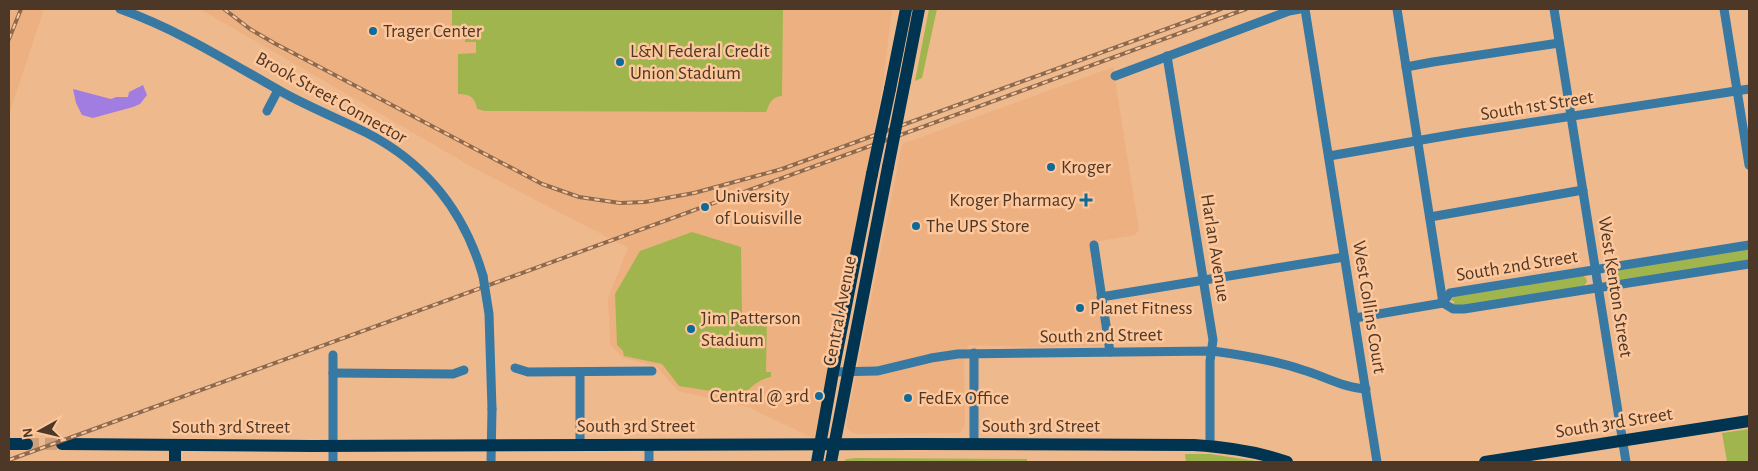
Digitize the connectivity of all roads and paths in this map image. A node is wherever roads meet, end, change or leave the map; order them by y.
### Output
1 (120, 9) edge
2 (906, 9) edge
3 (919, 9) edge
4 (1300, 9) edge
5 (1305, 9) edge
6 (1396, 9) edge
7 (1554, 9) edge
8 (1724, 9) edge
9 (1559, 43) junction
10 (1167, 56) junction
11 (1406, 67) junction
12 (1115, 76) dead end
13 (1749, 89) edge
14 (278, 90) junction
15 (1737, 91) junction
16 (267, 111) dead end
17 (1572, 117) junction
18 (1418, 141) junction
19 (1329, 156) junction
20 (1749, 165) edge
21 (1583, 190) junction
22 (1430, 217) junction
23 (1749, 245) edge
24 (1094, 246) dead end
25 (1344, 257) junction
26 (1749, 264) edge
27 (1596, 270) junction
28 (1203, 279) junction
29 (1599, 287) junction
30 (1101, 297) junction
31 (1443, 303) junction
32 (1355, 318) junction
33 (1212, 351) junction
34 (1110, 352) junction
35 (974, 353) junction
36 (333, 355) dead end
37 (515, 368) dead end
38 (464, 370) dead end
39 (652, 371) dead end
40 (580, 372) junction
41 (832, 372) junction
42 (848, 372) junction
43 (333, 373) junction
44 (1366, 389) junction
45 (1749, 421) edge
46 (1623, 441) junction
47 (9, 444) edge
48 (27, 444) tunnel mouth
49 (62, 444) tunnel mouth
50 (835, 444) junction
51 (175, 445) junction
52 (491, 445) junction
53 (580, 445) junction
54 (649, 445) junction
55 (820, 445) junction
56 (974, 445) junction
57 (333, 446) junction
58 (1210, 446) junction
59 (175, 462) edge
60 (333, 462) edge
61 (491, 462) edge
62 (649, 462) edge
63 (817, 462) edge
64 (831, 462) edge
65 (1287, 462) edge
66 (1377, 462) edge
67 (1485, 462) edge
68 (1626, 462) edge

1 - 14 street, Brook Street Connector
2 - 41 main road, Central Avenue, bridge
3 - 42 main road, Central Avenue, bridge
4 - 10 street
5 - 19 street, West Collins Court
6 - 11 street
7 - 9 street, West Kenton Street
8 - 15 street
9 - 11 street
9 - 17 street, West Kenton Street
10 - 12 street
10 - 28 street, Harlan Avenue
11 - 18 street
13 - 15 street, South 1st Street
14 - 16 street
14 - 52 street, Brook Street Connector, bridge
15 - 17 street, South 1st Street
15 - 20 street
17 - 18 street, South 1st Street
17 - 21 street, West Kenton Street
18 - 19 street, South 1st Street
18 - 22 street
19 - 25 street, West Collins Court
21 - 22 street
21 - 27 street, West Kenton Street
22 - 31 street
23 - 27 street, South 2nd Street
24 - 30 street
25 - 28 street
25 - 32 street, West Collins Court
26 - 29 street, South 2nd Street
27 - 29 street, West Kenton Street
27 - 31 street, South 2nd Street
28 - 30 street
28 - 33 street, Harlan Avenue
29 - 31 street, South 2nd Street
29 - 46 street, West Kenton Street
30 - 34 street
31 - 32 street, South 2nd Street
32 - 44 street, West Collins Court
33 - 34 street, South 2nd Street
33 - 44 street, South 2nd Street
33 - 58 street, Harlan Avenue
34 - 35 street, South 2nd Street
35 - 42 street, South 2nd Street
35 - 56 street
36 - 43 street
37 - 40 street
38 - 43 street
39 - 40 street
40 - 53 street
41 - 42 street, South 2nd Street
41 - 55 main road, Central Avenue
42 - 50 main road, Central Avenue
43 - 57 street
44 - 66 street, West Collins Court
45 - 46 main road, South 3rd Street
46 - 67 main road, South 3rd Street
46 - 68 street, West Kenton Street
47 - 48 main road
49 - 51 main road, South 3rd Street
50 - 55 main road, South 3rd Street
50 - 56 main road, South 3rd Street
50 - 64 main road, Central Avenue
51 - 57 main road, South 3rd Street
51 - 59 main road
52 - 53 main road, South 3rd Street
52 - 57 main road, South 3rd Street
52 - 61 street, Brook Street Connector
53 - 54 main road, South 3rd Street
54 - 55 main road, South 3rd Street
54 - 62 street
55 - 63 main road, Central Avenue
56 - 58 main road, South 3rd Street
57 - 60 street
58 - 65 main road, South 3rd Street

